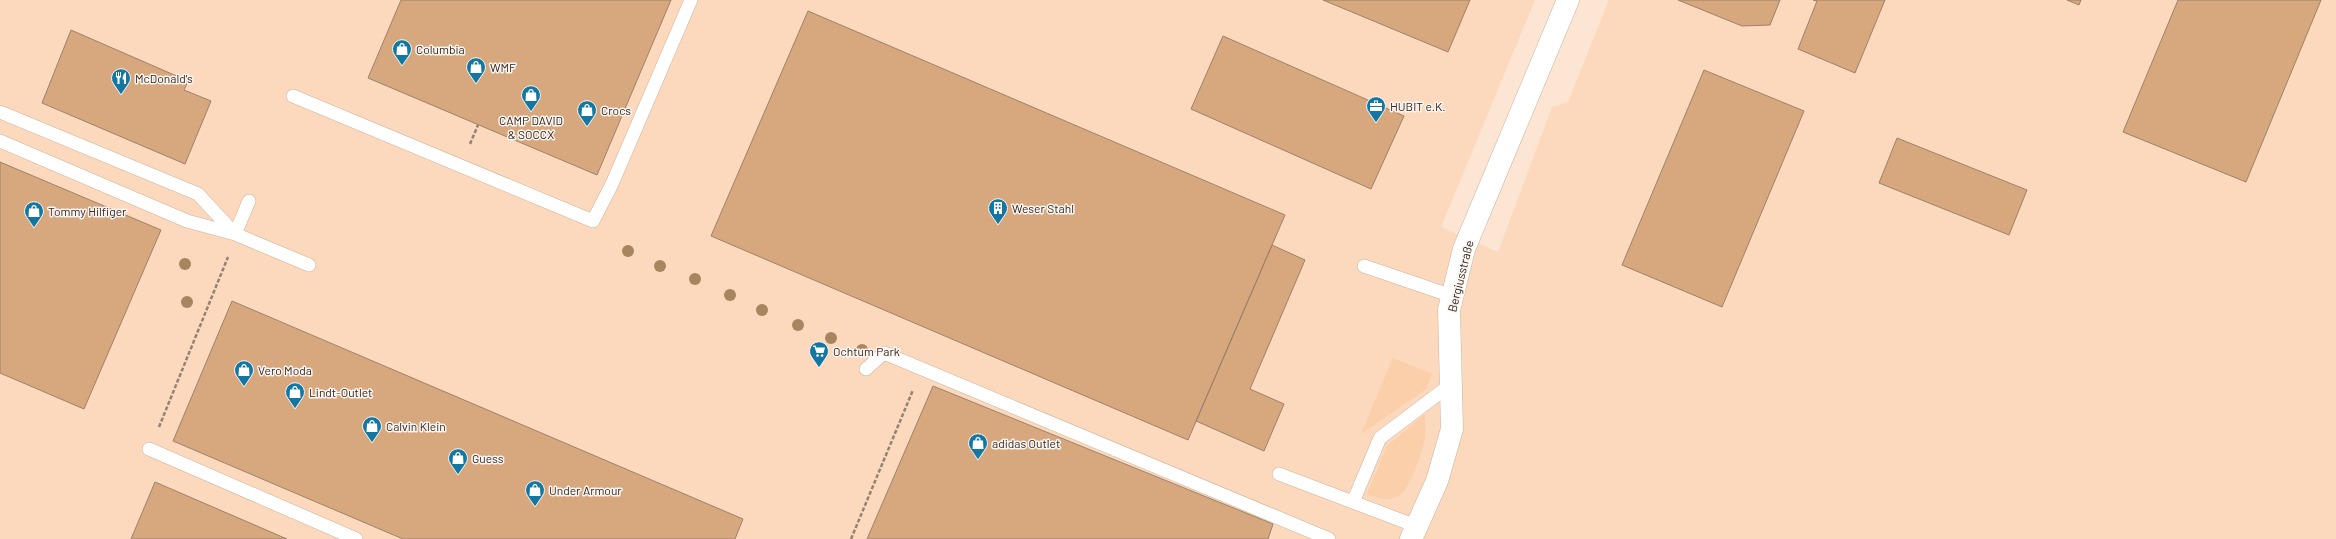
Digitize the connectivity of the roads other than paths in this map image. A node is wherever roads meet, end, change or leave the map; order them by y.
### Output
1 (691, 0) edge
2 (1568, 0) edge
3 (293, 96) dead end
4 (0, 112) edge
5 (0, 141) edge
6 (249, 201) dead end
7 (235, 234) junction
8 (309, 265) dead end
9 (1364, 266) dead end
10 (1452, 296) junction
11 (866, 369) dead end
12 (1450, 385) junction
13 (149, 449) road end
14 (1279, 474) dead end
15 (1354, 502) junction
16 (1413, 533) edge
17 (356, 539) edge
18 (1329, 539) edge

1 - 3 lane
2 - 10 street, Bergiusstraße
4 - 7 lane
5 - 7 lane
6 - 7 lane
7 - 8 lane
9 - 10 lane
10 - 12 street, Bergiusstraße
11 - 18 lane
12 - 15 lane
12 - 16 street, Bergiusstraße
13 - 17 lane
14 - 15 lane
15 - 16 lane

